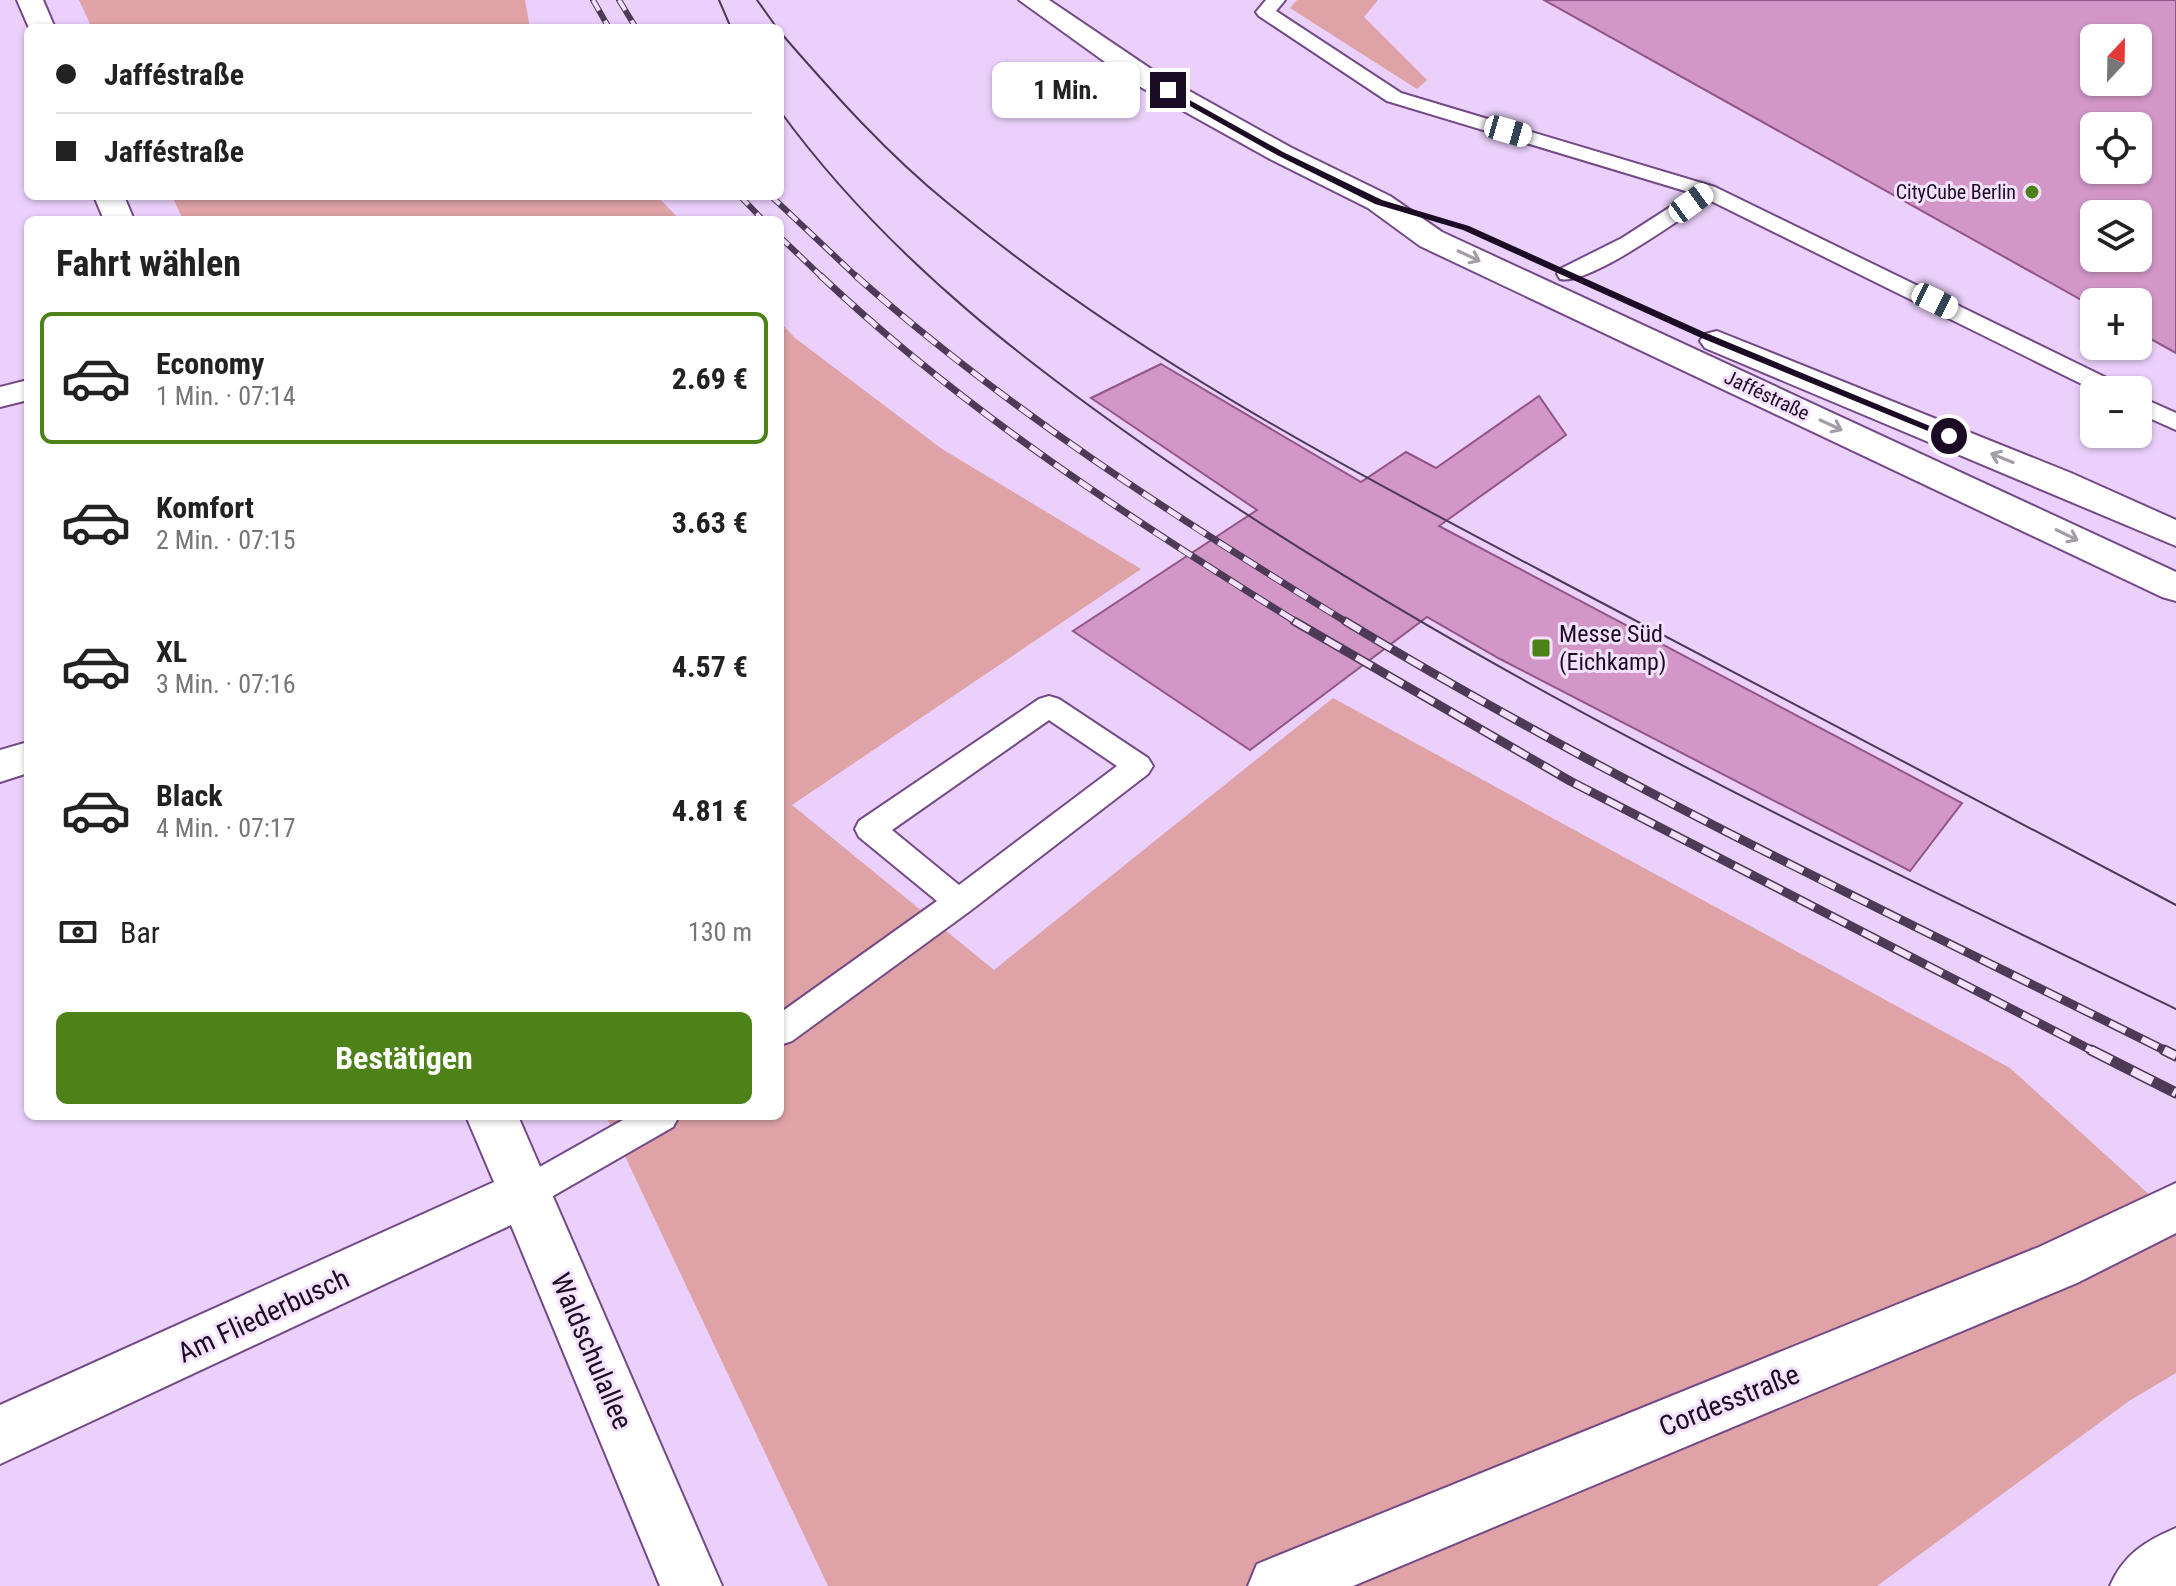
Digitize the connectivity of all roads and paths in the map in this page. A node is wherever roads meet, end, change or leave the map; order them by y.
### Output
1 (30, 0) edge
2 (1032, 0) edge
3 (1276, 0) edge
4 (40, 24) edge
5 (1708, 191) junction
6 (1379, 202) junction
7 (1568, 274) junction
8 (2085, 376) edge
9 (24, 391) edge
10 (0, 397) edge
11 (2152, 410) edge
12 (2176, 423) edge
13 (2176, 534) edge
14 (2171, 577) edge
15 (24, 758) edge
16 (0, 766) edge
17 (959, 902) junction
18 (784, 1028) edge
19 (494, 1120) edge
20 (654, 1120) edge
21 (526, 1193) junction
22 (2176, 1207) edge
23 (0, 1435) edge
24 (2176, 1559) edge
25 (691, 1586) edge
26 (1279, 1586) edge
27 (2141, 1586) edge

1 - 4 main road
2 - 6 main road, Jafféstraße
3 - 5 lane
5 - 7 lane
5 - 8 lane
6 - 7 main road, Jafféstraße
6 -> 14 main road, Jafféstraße
13 -> 7 main road, Jafféstraße
9 - 10 main road
11 - 12 lane
15 - 16 main road
17 - 17 lane
17 - 18 lane
19 - 21 main road, Waldschulallee
20 - 21 lane
21 - 23 main road, Am Fliederbusch
21 - 25 main road, Waldschulallee
22 - 26 main road, Cordesstraße
24 - 27 main road

